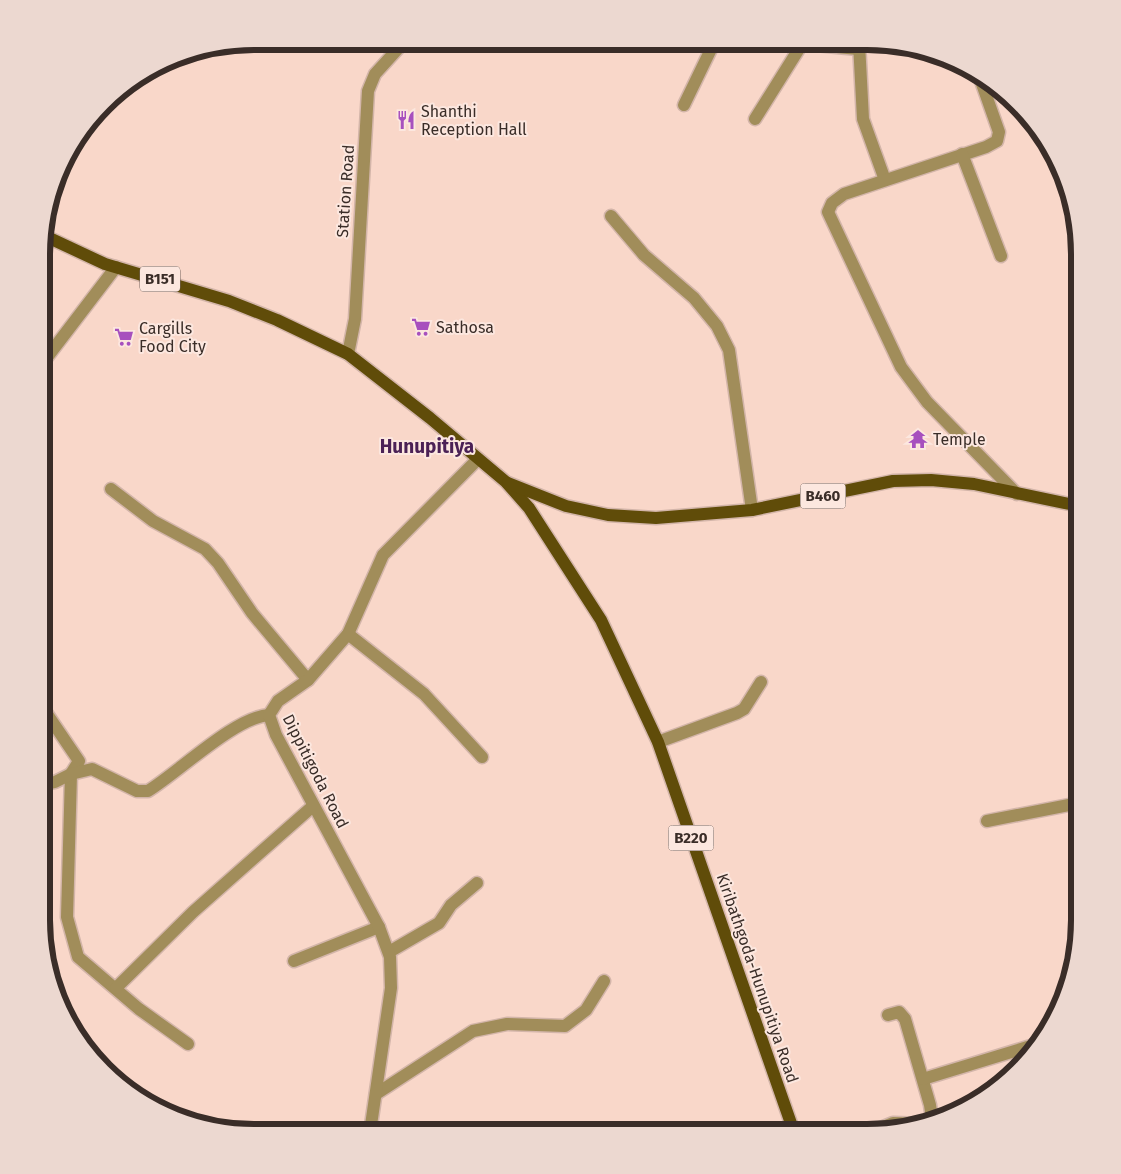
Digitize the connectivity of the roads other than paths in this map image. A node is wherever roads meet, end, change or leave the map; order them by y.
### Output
1 (397, 50) edge
2 (710, 50) edge
3 (795, 50) edge
4 (859, 50) edge
5 (983, 86) edge
6 (684, 105) dead end
7 (755, 119) dead end
8 (962, 154) junction
9 (885, 180) junction
10 (611, 216) dead end
11 (50, 239) edge
12 (1001, 256) dead end
13 (116, 267) junction
14 (50, 352) edge
15 (348, 354) junction
16 (478, 459) junction
17 (506, 482) junction
18 (111, 489) dead end
19 (1017, 494) junction
20 (1071, 504) edge
21 (752, 510) junction
22 (348, 634) junction
23 (308, 680) junction
24 (760, 682) dead end
25 (269, 715) junction
26 (50, 718) edge
27 (658, 742) junction
28 (482, 757) dead end
29 (71, 774) junction
30 (50, 783) edge
31 (1071, 804) edge
32 (314, 806) junction
33 (986, 821) dead end
34 (477, 883) dead end
35 (379, 927) junction
36 (388, 952) junction
37 (294, 961) dead end
38 (604, 982) dead end
39 (116, 988) junction
40 (888, 1015) dead end
41 (188, 1044) dead end
42 (1026, 1047) edge
43 (923, 1079) junction
44 (376, 1094) junction
45 (932, 1113) edge
46 (371, 1124) edge
47 (791, 1124) edge

1 - 15 street, Station Road
2 - 6 street
3 - 7 street
4 - 9 street
5 - 8 street
8 - 9 street
8 - 12 street
9 - 19 street
10 - 21 street
11 - 13 main road, Kiribathgoda-Hunupitiya Road / B151
13 - 14 street
13 - 15 main road, Kiribathgoda-Hunupitiya Road / B151
15 - 16 main road, Kiribathgoda-Hunupitiya Road / B151
16 - 17 main road, Kiribathgoda-Hunupitiya Road / B151
16 - 22 street, Dippitigoda Road
17 - 21 main road, B460
17 - 27 main road, Kiribathgoda-Hunupitiya Road / B220
18 - 23 street
19 - 20 main road, B460
19 - 21 main road, B460
22 - 23 street, Dippitigoda Road
22 - 28 street
23 - 25 street, Dippitigoda Road
24 - 27 street
25 - 29 street
25 - 32 street, Dippitigoda Road
26 - 29 street
27 - 47 main road, Kiribathgoda-Hunupitiya Road / B220
29 - 30 street
29 - 39 street
31 - 33 street
32 - 35 street, Dippitigoda Road
32 - 39 street
34 - 36 street
35 - 36 street, Dippitigoda Road
35 - 37 street
36 - 44 street, Dippitigoda Road
38 - 44 street
39 - 41 street
40 - 43 street
42 - 43 street
43 - 45 street
44 - 46 street, Dippitigoda Road

